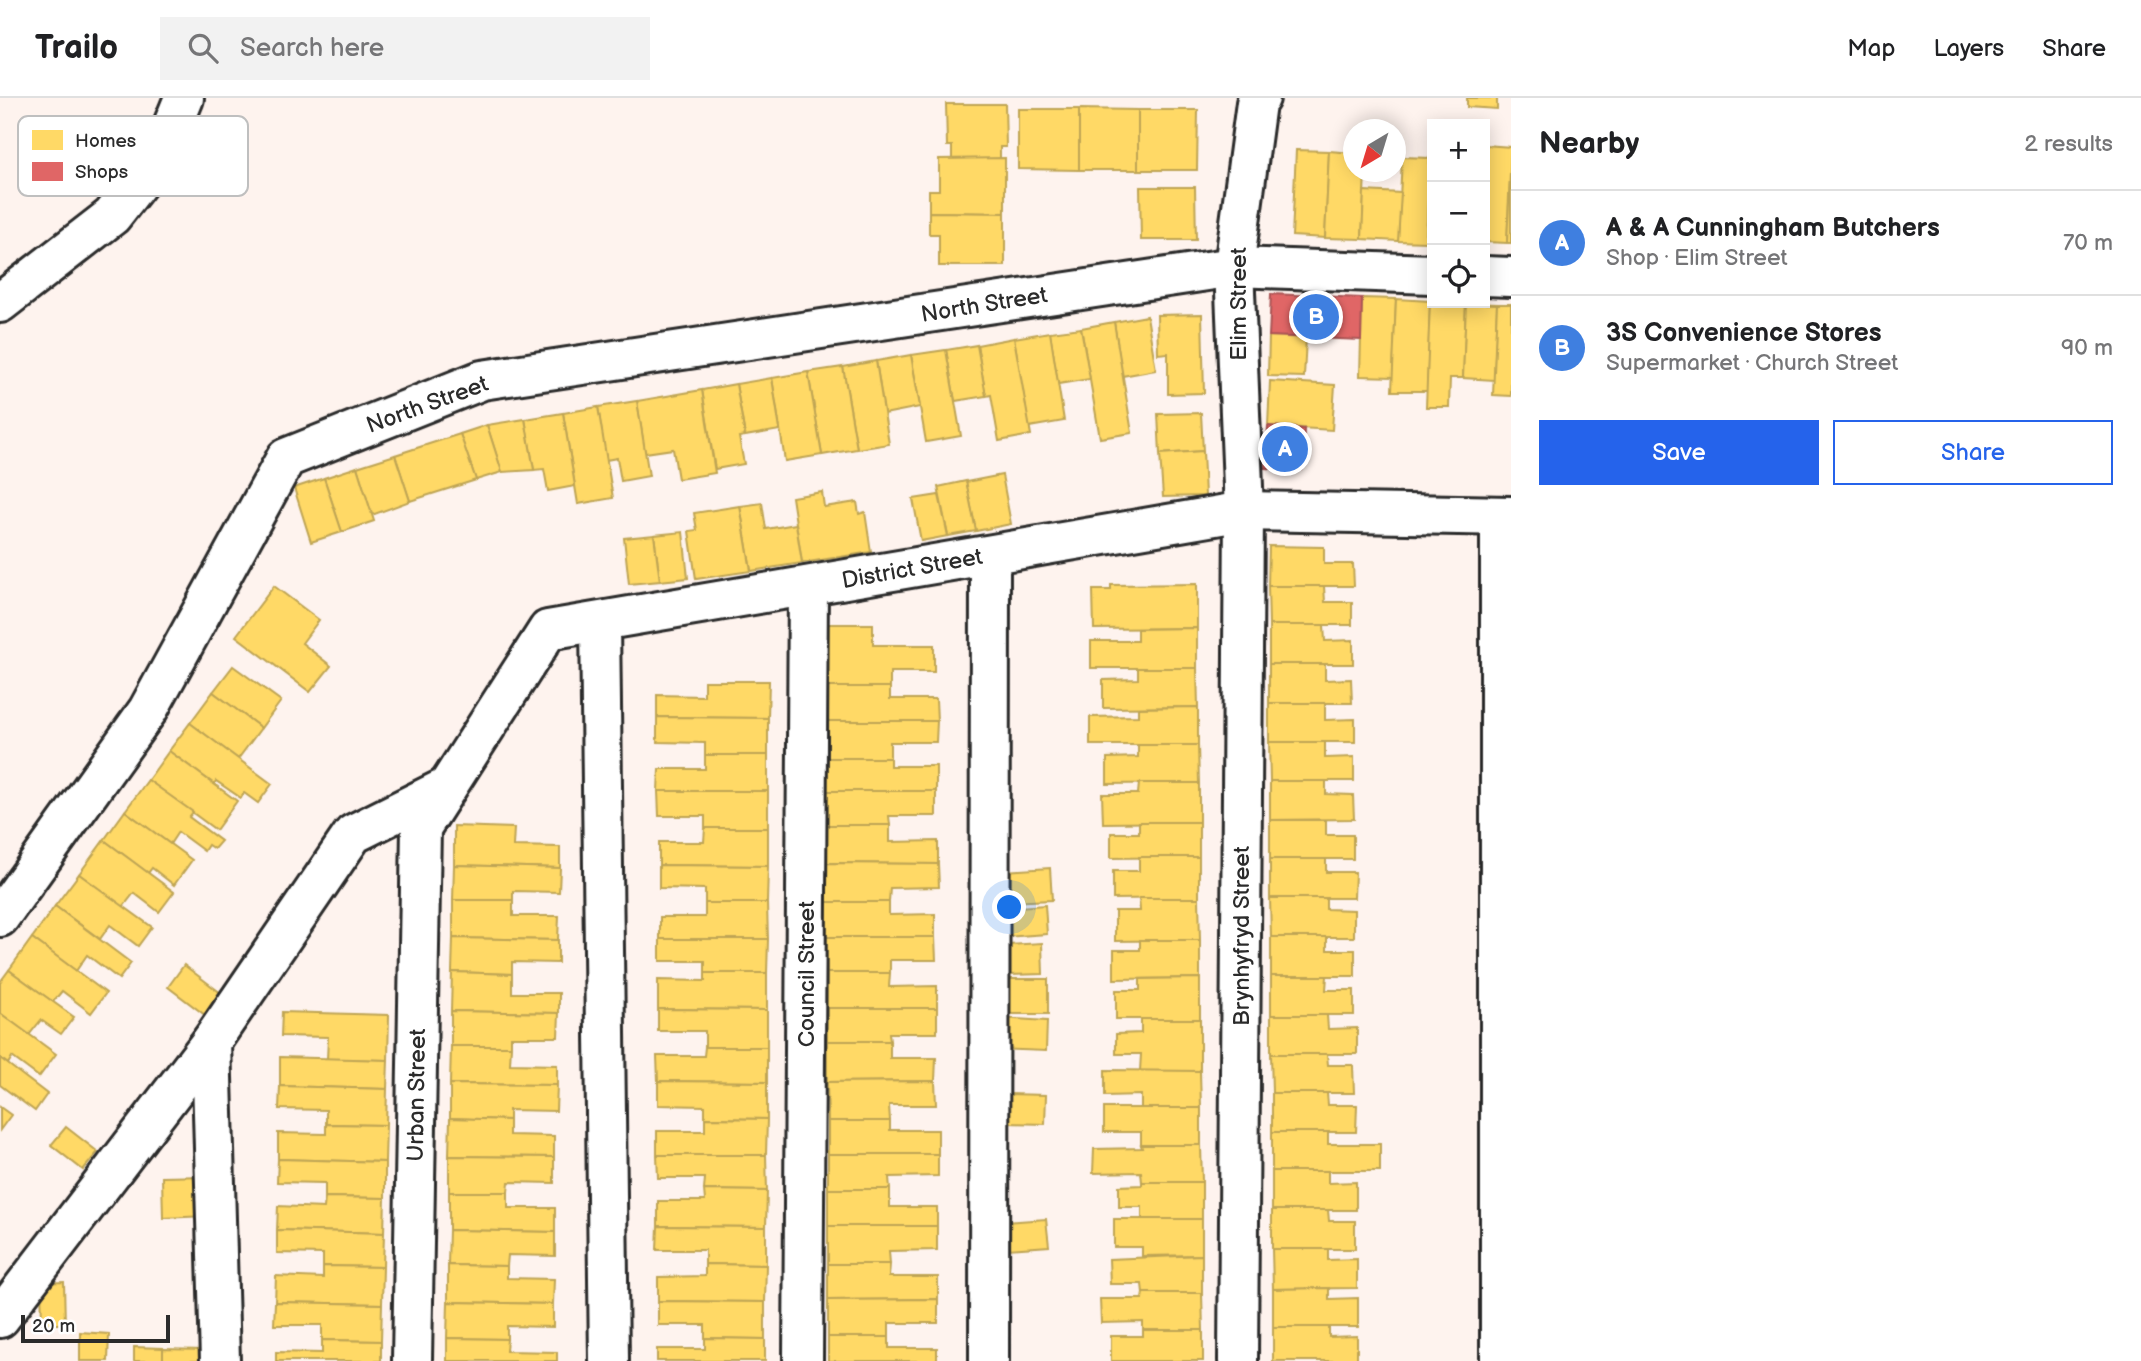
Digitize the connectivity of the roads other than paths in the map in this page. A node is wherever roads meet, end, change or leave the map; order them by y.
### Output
1 (184, 98) edge
2 (1260, 98) edge
3 (177, 116) edge
4 (128, 196) edge
5 (1234, 267) junction
6 (1427, 274) edge
7 (1490, 276) edge
8 (1511, 277) edge
9 (0, 303) edge
10 (1244, 512) junction
11 (1506, 516) edge
12 (989, 555) junction
13 (808, 586) junction
14 (600, 622) junction
15 (448, 786) junction
16 (421, 828) joint
17 (0, 917) edge
18 (211, 1042) junction
19 (0, 1318) edge
20 (220, 1361) edge
21 (412, 1361) edge
22 (609, 1361) edge
23 (803, 1361) edge
24 (989, 1361) edge
25 (1238, 1361) edge
26 (1500, 1361) edge

1 - 3 street
2 - 5 street, Elim Street
4 - 9 street
5 - 6 street, North Street
5 - 10 street, Elim Street
5 - 17 street, North Street
7 - 8 street
10 - 11 street, District Street
10 - 12 street, District Street
10 - 25 street, Brynhyfryd Street
11 - 26 street
12 - 13 street, District Street
12 - 24 street
13 - 14 street, District Street
13 - 23 street, Council Street
14 - 15 street, District Street
14 - 22 street
15 - 16 street, District Street
15 - 18 street
16 - 21 street, Urban Street
18 - 19 street
18 - 20 street

